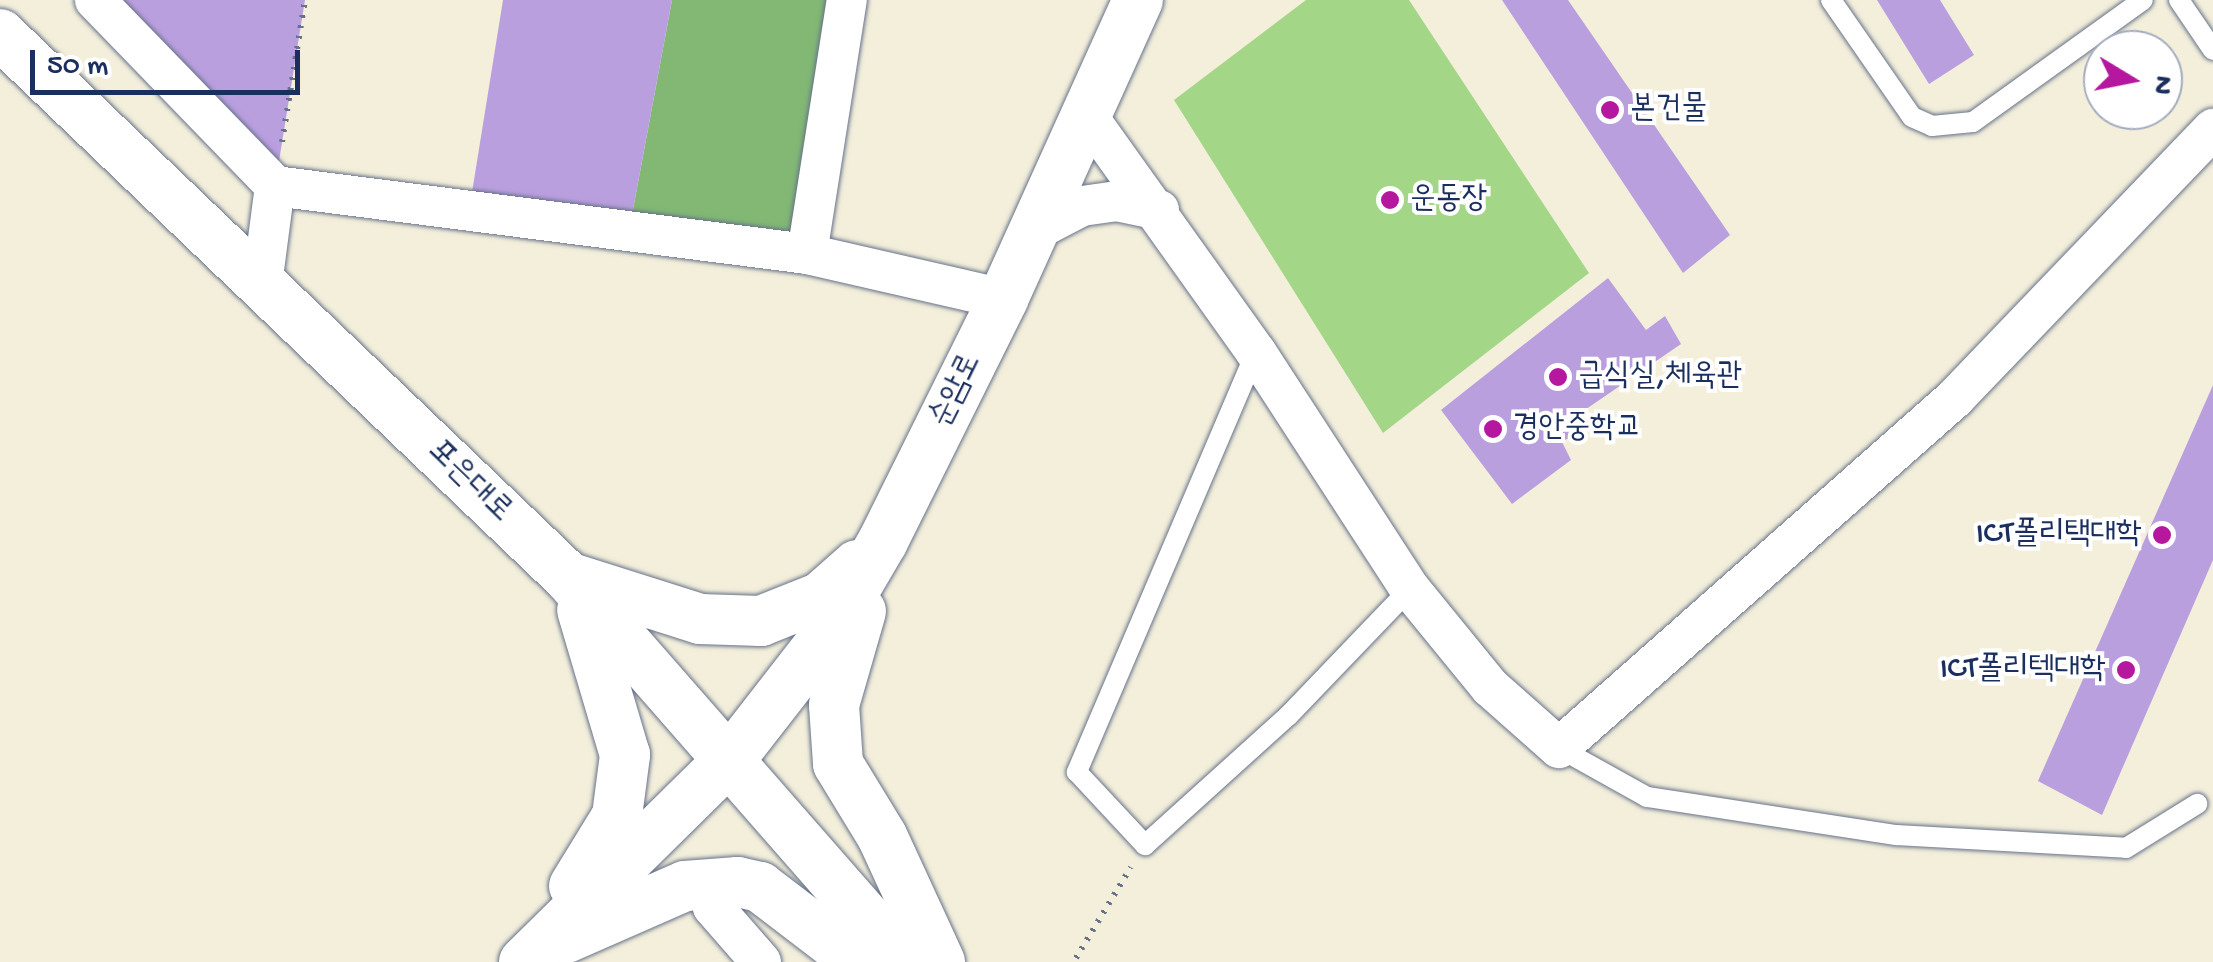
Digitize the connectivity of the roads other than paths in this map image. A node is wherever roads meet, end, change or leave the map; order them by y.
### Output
1 (95, 0) edge
2 (847, 0) edge
3 (1831, 0) edge
4 (2143, 0) edge
5 (2179, 0) edge
6 (1142, 8) edge
7 (0, 34) edge
8 (2213, 50) edge
9 (1086, 114) junction
10 (2213, 129) edge
11 (274, 186) junction
12 (1159, 210) junction
13 (1034, 231) junction
14 (807, 254) junction
15 (262, 285) junction
16 (1003, 299) junction
17 (1256, 352) junction
18 (883, 541) junction
19 (569, 578) junction
20 (1410, 589) junction
21 (1559, 748) junction
22 (732, 757) junction
23 (2197, 804) dead end
24 (710, 881) junction
25 (529, 957) edge
26 (761, 962) edge
27 (858, 962) edge
28 (905, 962) edge
29 (940, 962) edge

1 - 11 street
2 - 14 street
3 - 4 lane
5 - 8 lane
6 - 9 street, 순암로
7 - 15 street, 포은대로
9 - 12 street
9 - 13 street, 순암로
10 - 21 street
11 - 14 street
11 - 15 street
12 - 13 street
12 - 17 street
13 - 16 street, 순암로
14 - 16 street
15 - 19 street, 포은대로
16 - 18 street, 순암로
17 - 20 street
17 - 20 lane
18 - 19 street
18 - 22 street, 순암로
18 - 29 street
19 - 22 street, 포은대로
19 - 25 street
20 - 21 street
21 - 23 lane
22 - 25 street, 순암로
22 - 28 street, 포은대로
24 - 25 street
24 - 26 street
24 - 27 street

